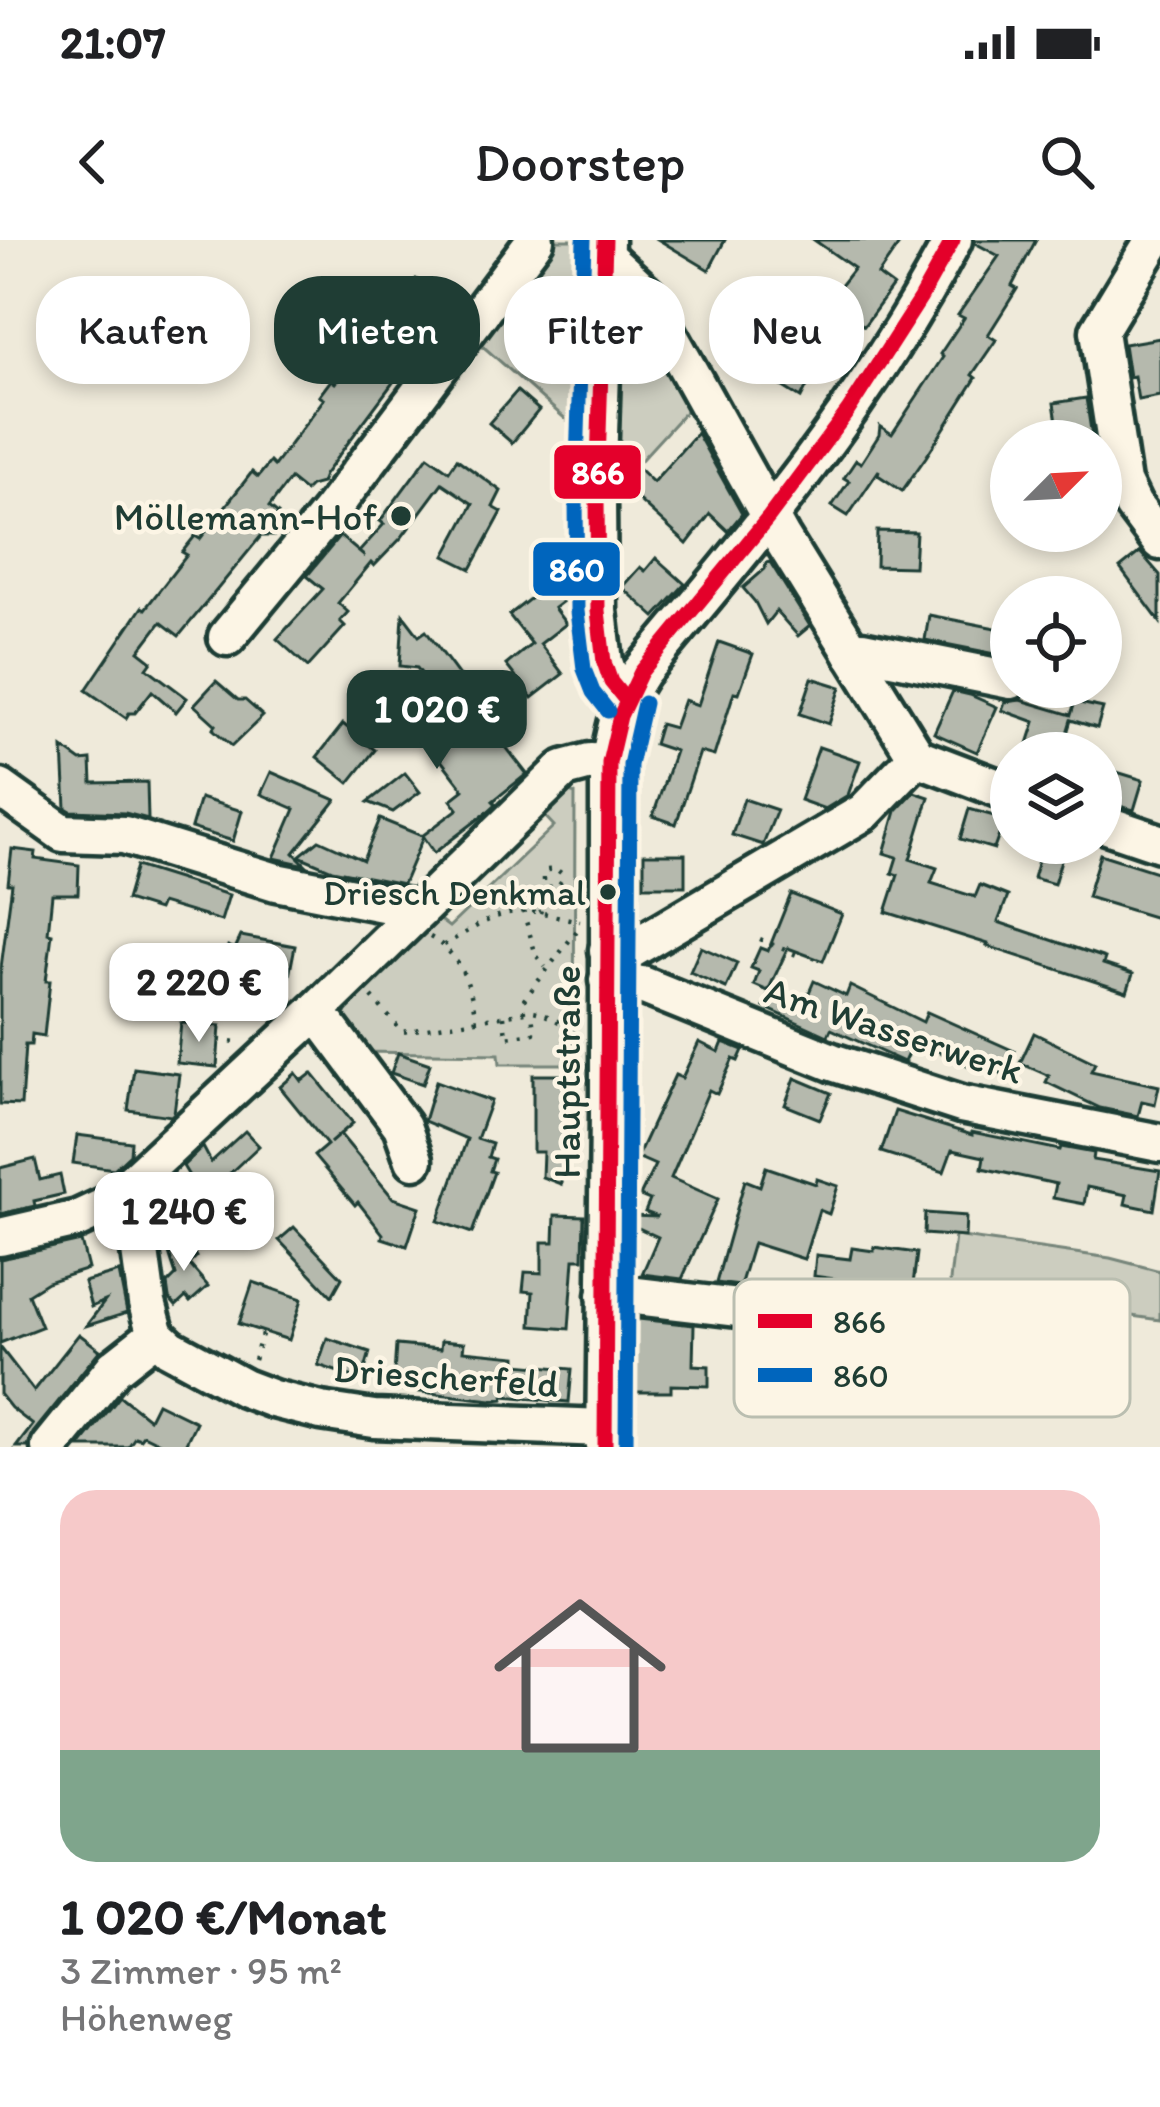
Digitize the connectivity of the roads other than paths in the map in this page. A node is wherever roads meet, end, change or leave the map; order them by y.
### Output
1 (535, 240) edge
2 (952, 240) edge
3 (1154, 240) edge
4 (606, 249) edge
5 (770, 518) junction
6 (1160, 541) edge
7 (227, 637) dead end
8 (854, 655) junction
9 (990, 676) edge
10 (624, 698) junction
11 (917, 757) junction
12 (608, 763) junction
13 (990, 785) edge
14 (0, 788) edge
15 (1122, 831) edge
16 (1160, 843) edge
17 (411, 917) junction
18 (608, 965) junction
19 (316, 1010) junction
20 (1160, 1143) edge
21 (414, 1160) dead end
22 (131, 1184) junction
23 (0, 1237) edge
24 (606, 1295) junction
25 (734, 1308) edge
26 (156, 1336) junction
27 (604, 1438) edge
28 (50, 1447) edge

1 - 7 street
2 - 5 street
3 - 6 street
4 - 5 street
4 - 10 street
5 - 8 street
5 - 10 street
8 - 9 street
8 - 11 street
10 - 12 street, Hauptstraße
11 - 13 street
11 - 18 street
12 - 17 street
12 - 18 street, Hauptstraße
14 - 17 street
15 - 16 street
17 - 19 street
18 - 20 street, Am Wasserwerk
18 - 24 street, Hauptstraße
19 - 21 street
19 - 22 street
22 - 23 street
22 - 26 street
24 - 25 street
24 - 27 street, Hauptstraße
26 - 27 street, Driescherfeld
26 - 28 street

